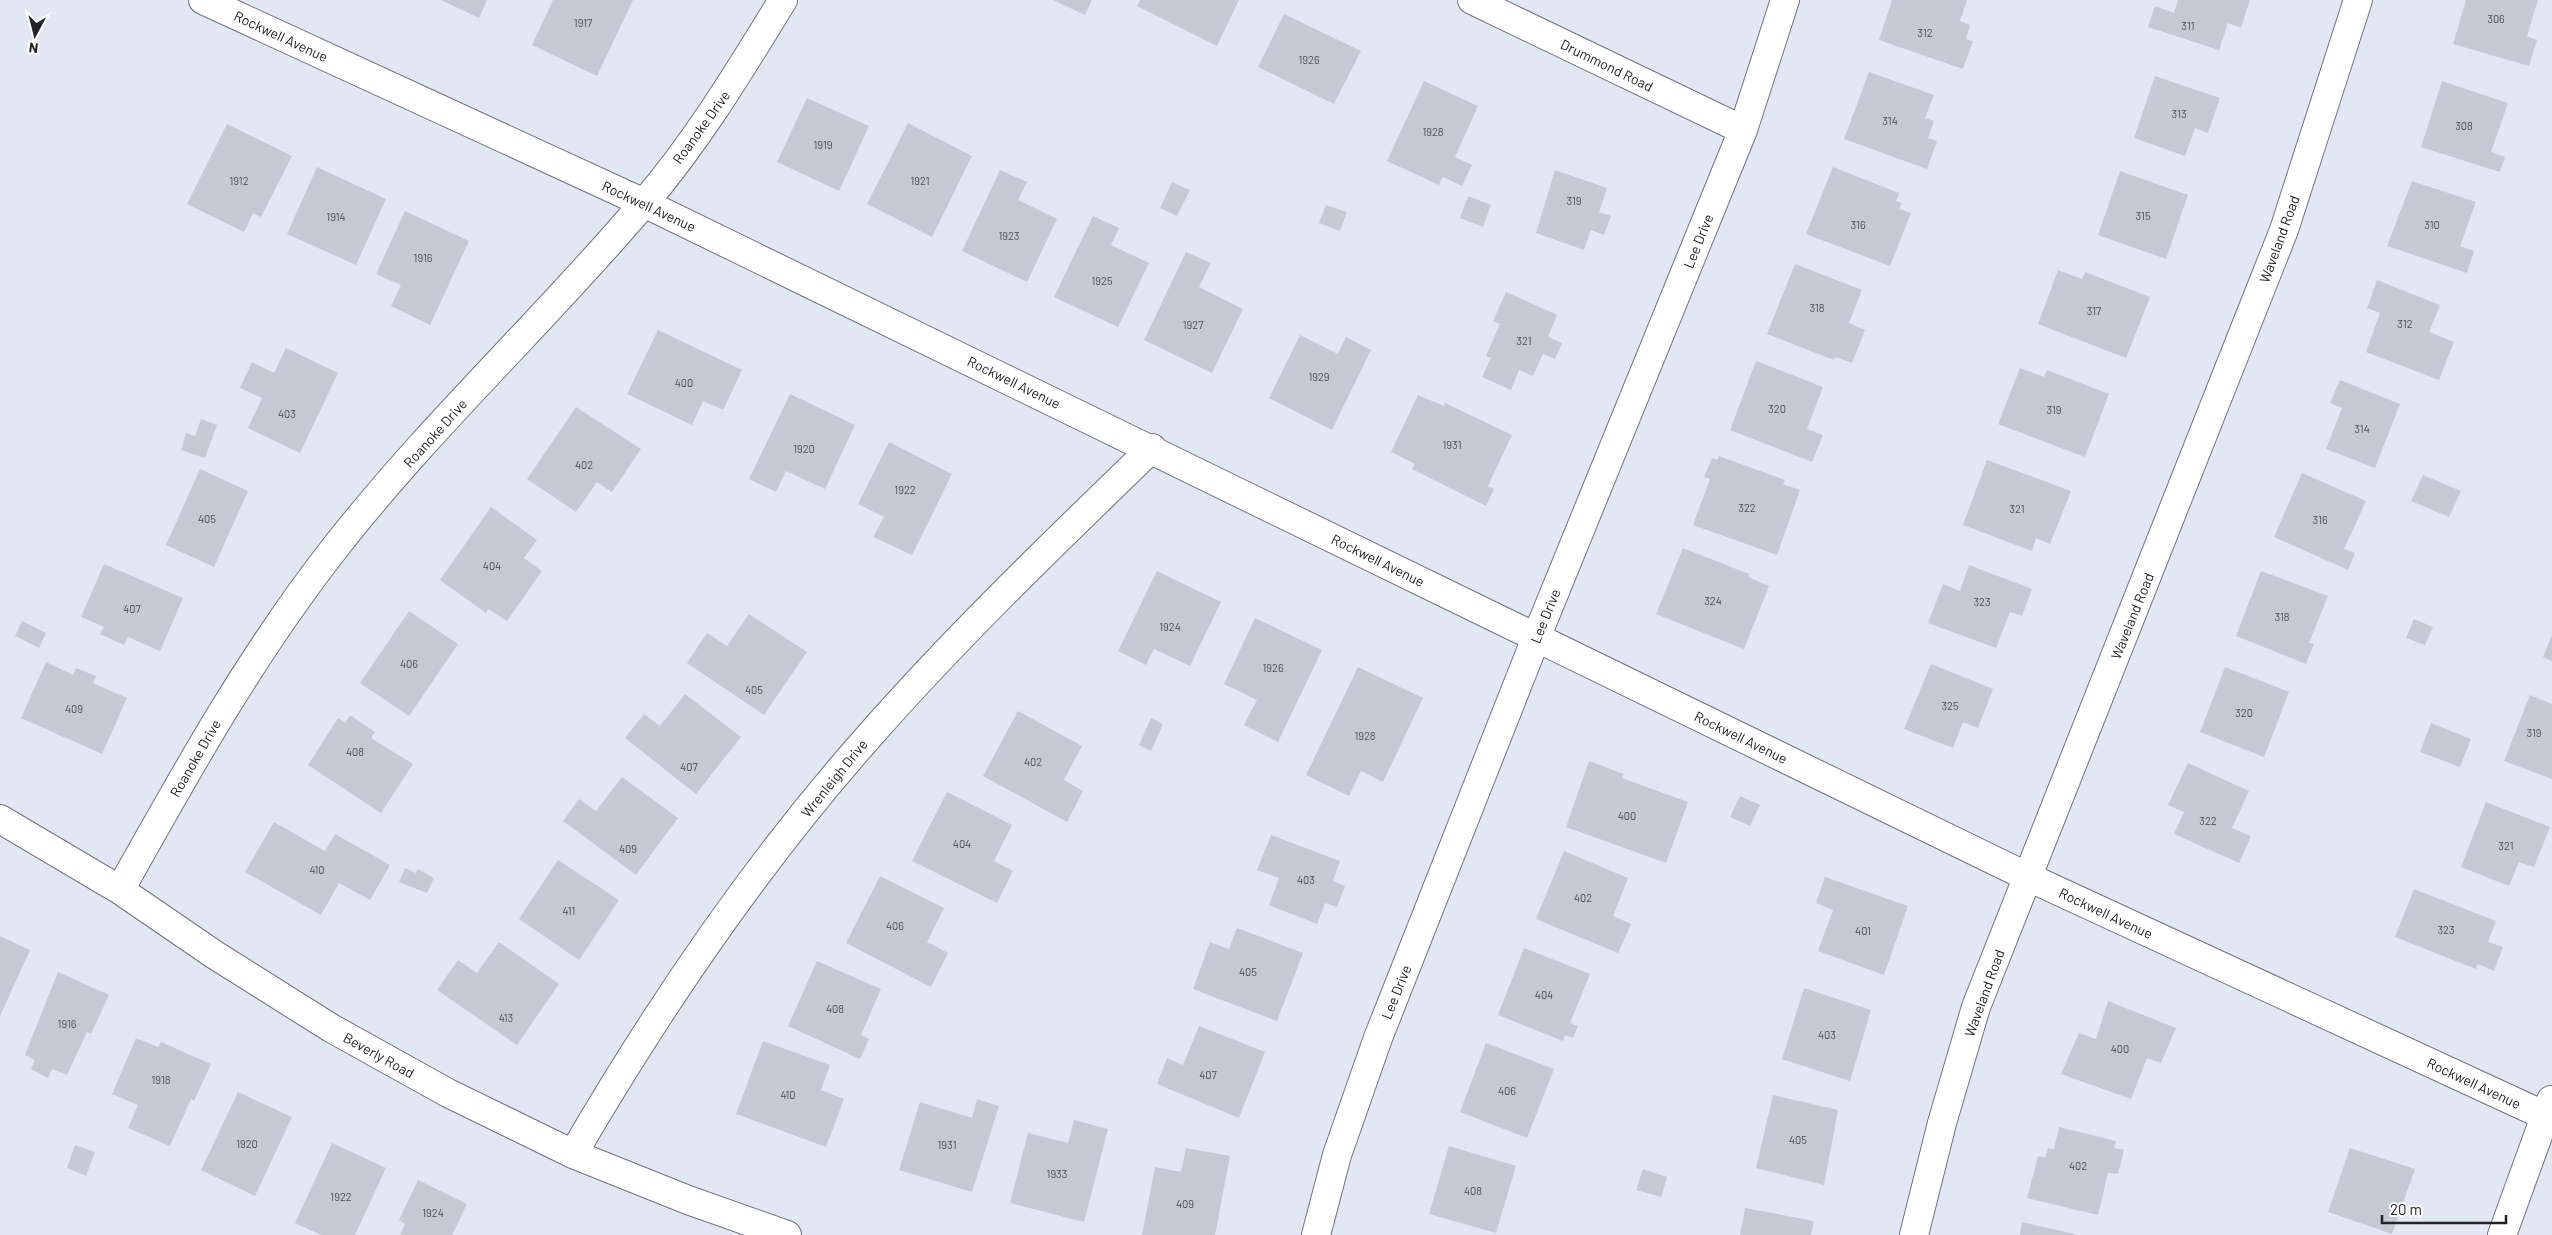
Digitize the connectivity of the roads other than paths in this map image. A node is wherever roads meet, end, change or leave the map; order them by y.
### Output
1 (203, 0) edge
2 (783, 0) edge
3 (1472, 0) edge
4 (1785, 0) edge
5 (2358, 0) edge
6 (1743, 130) junction
7 (644, 203) junction
8 (1152, 448) junction
9 (1536, 638) junction
10 (0, 820) edge
11 (2028, 877) junction
12 (120, 890) junction
13 (2550, 1111) edge
14 (573, 1154) junction
15 (787, 1235) edge
16 (1316, 1235) edge
17 (1914, 1235) edge
18 (2502, 1235) edge

1 - 7 street, Rockwell Avenue
2 - 7 street, Roanoke Drive
3 - 6 street, Drummond Road
4 - 6 street, Lee Drive
5 - 11 street, Waveland Road
6 - 9 street, Lee Drive
7 - 8 street, Rockwell Avenue
7 - 12 street, Roanoke Drive
8 - 9 street, Rockwell Avenue
8 - 14 street, Wrenleigh Drive
9 - 11 street, Rockwell Avenue
9 - 16 street, Lee Drive
10 - 12 street, Beverly Road
11 - 13 street, Rockwell Avenue
11 - 17 street, Waveland Road
12 - 14 street, Beverly Road
13 - 18 street
14 - 15 street, Beverly Road

